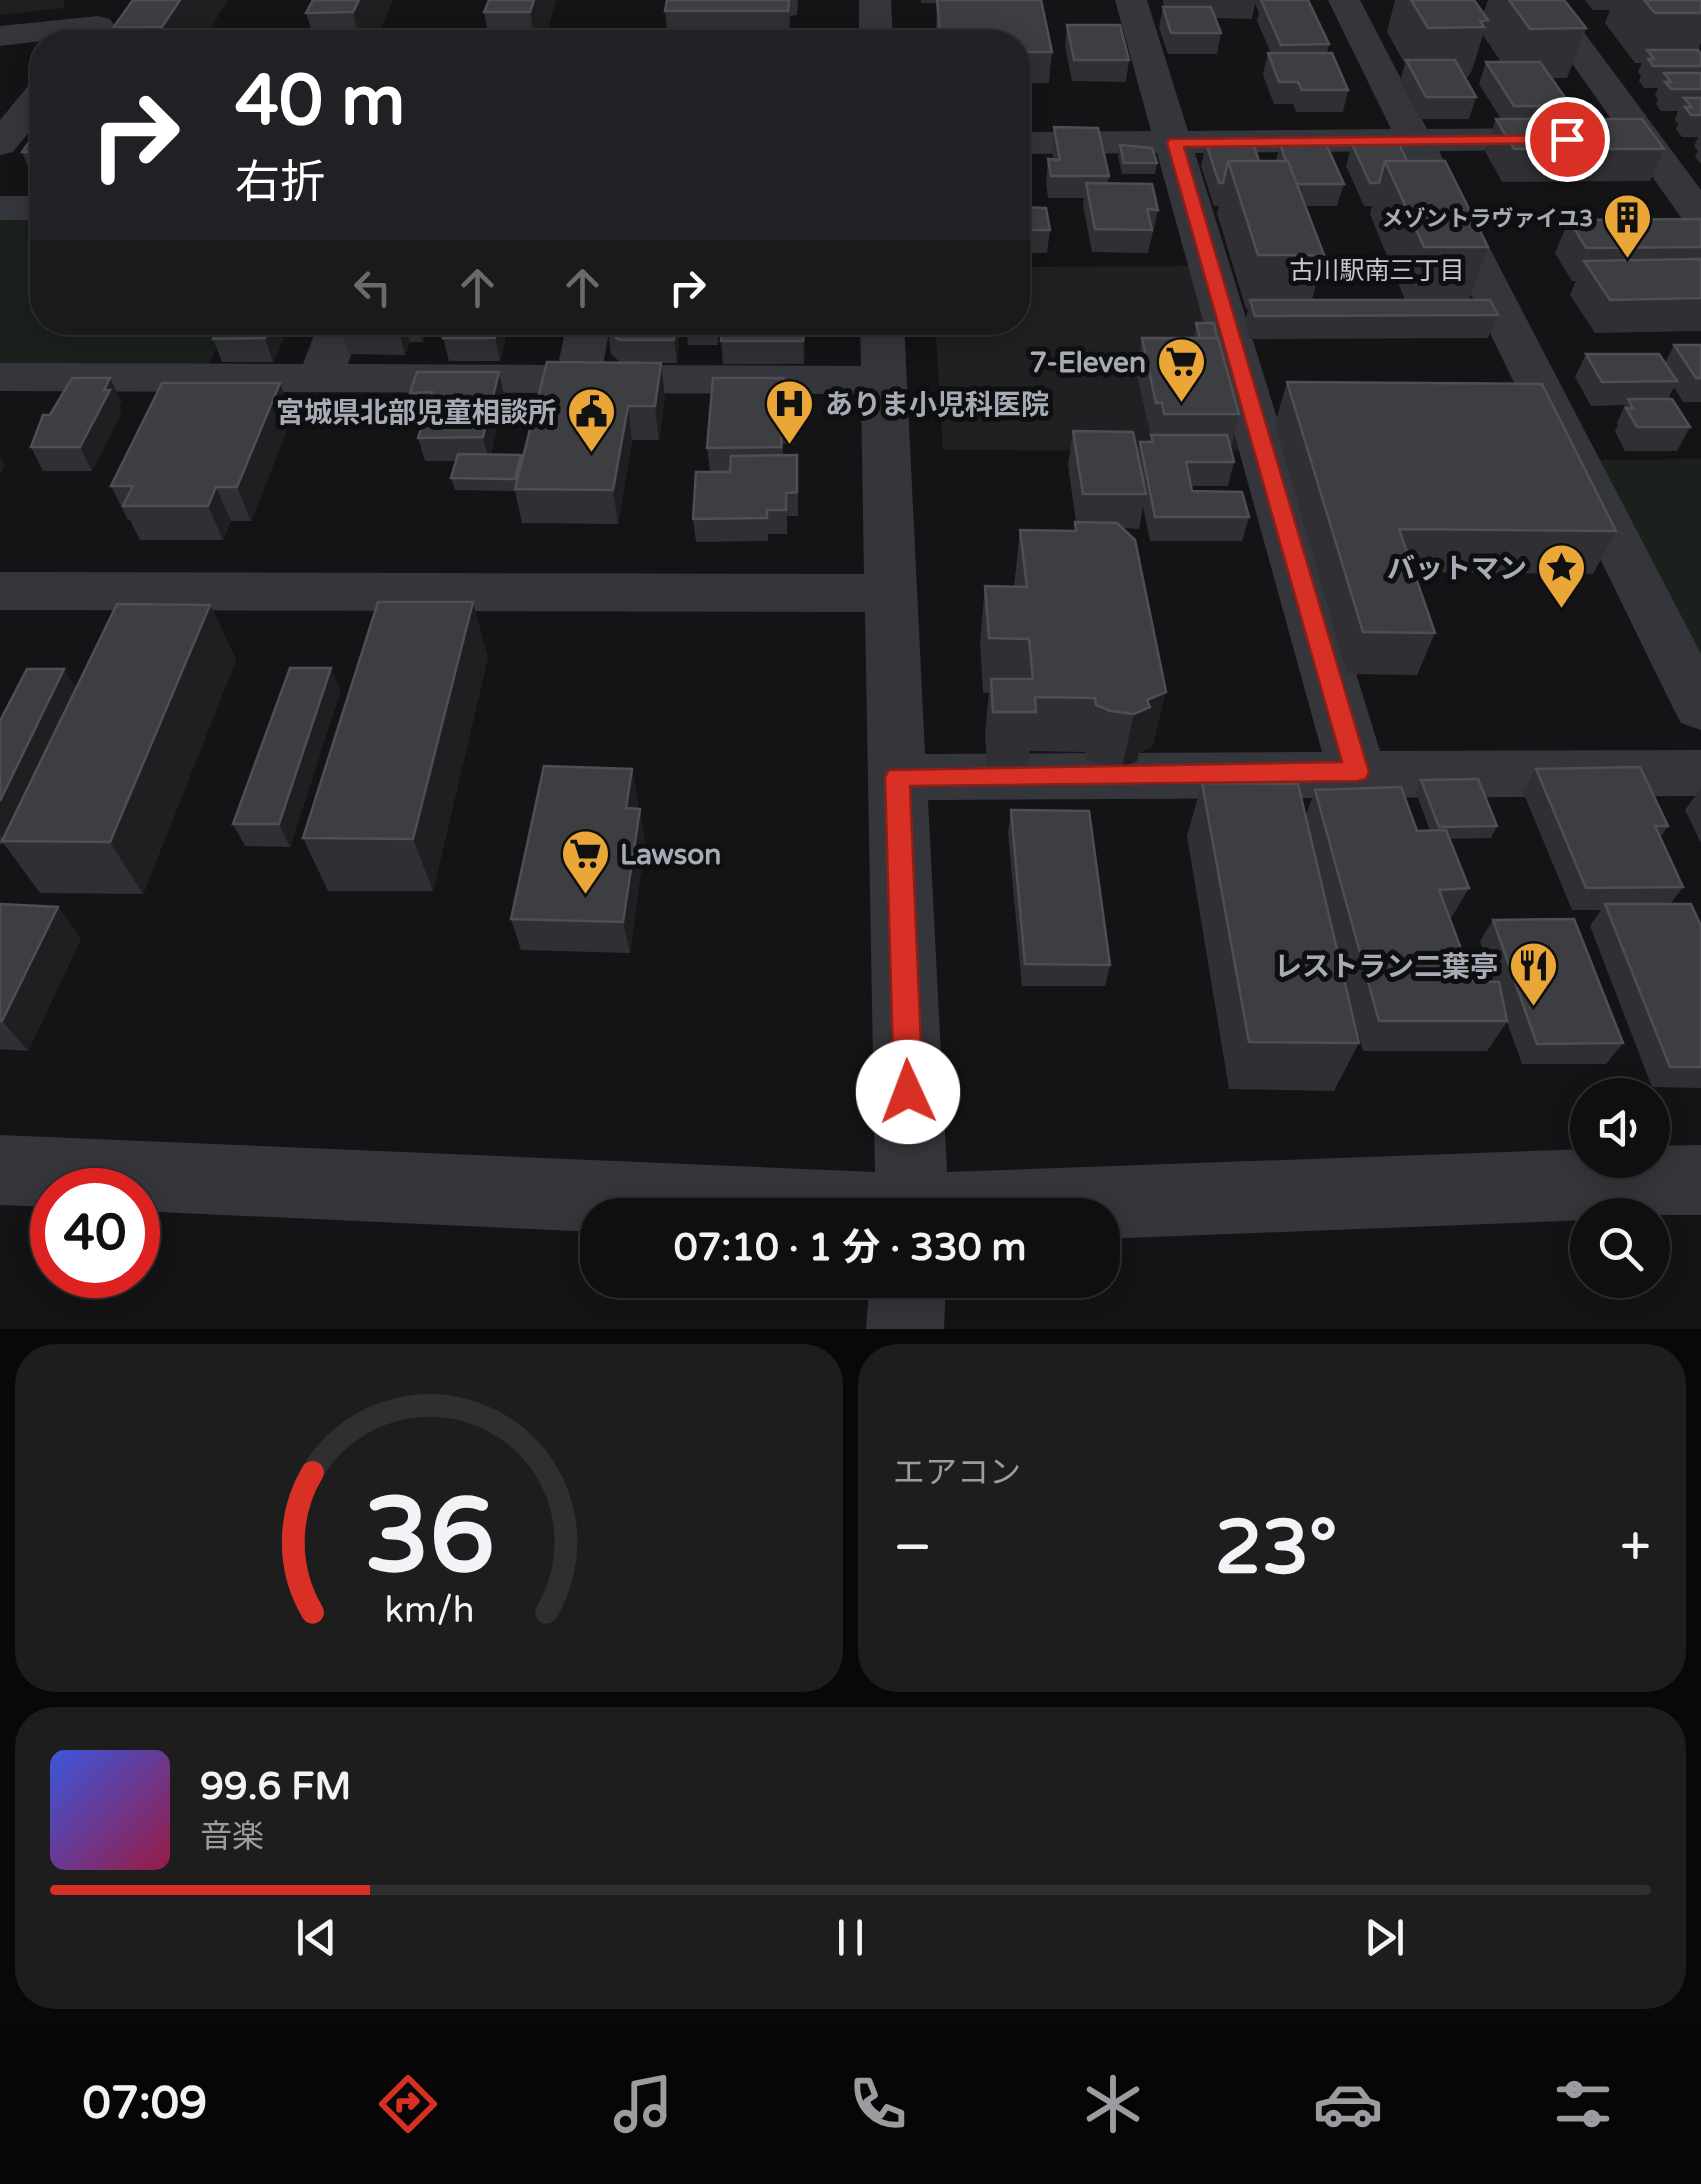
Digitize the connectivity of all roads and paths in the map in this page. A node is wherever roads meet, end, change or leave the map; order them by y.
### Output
1 (875, 0) edge
2 (1131, 0) edge
3 (1344, 0) edge
4 (1543, 0) edge
5 (101, 23) edge
6 (47, 30) edge
7 (876, 30) edge
8 (30, 32) edge
9 (0, 36) edge
10 (30, 108) edge
11 (1644, 139) junction
12 (1413, 141) junction
13 (1030, 143) edge
14 (1175, 143) junction
15 (0, 144) edge
16 (0, 208) edge
17 (30, 208) edge
18 (1701, 218) edge
19 (336, 335) edge
20 (587, 335) edge
21 (882, 335) edge
22 (0, 378) edge
23 (320, 378) junction
24 (578, 378) junction
25 (884, 380) junction
26 (0, 590) edge
27 (890, 593) junction
28 (1701, 708) edge
29 (1357, 772) junction
30 (1701, 773) edge
31 (897, 777) junction
32 (0, 1170) edge
33 (1701, 1180) edge
34 (910, 1198) edge
35 (580, 1211) edge
36 (1120, 1220) edge
37 (907, 1298) edge
38 (905, 1329) edge

1 - 7 street
2 - 14 street
3 - 12 street
4 - 11 street
5 - 6 street
8 - 9 street
10 - 15 street
11 - 12 street
11 - 18 street
12 - 14 street
12 - 28 street
13 - 14 street
14 - 29 street
16 - 17 street
19 - 23 street
20 - 24 street
21 - 25 street
22 - 23 street
23 - 24 street
24 - 25 street
25 - 27 street
26 - 27 street
27 - 31 street
29 - 30 street
29 - 31 street
31 - 34 street
32 - 35 street
33 - 36 street
37 - 38 street

